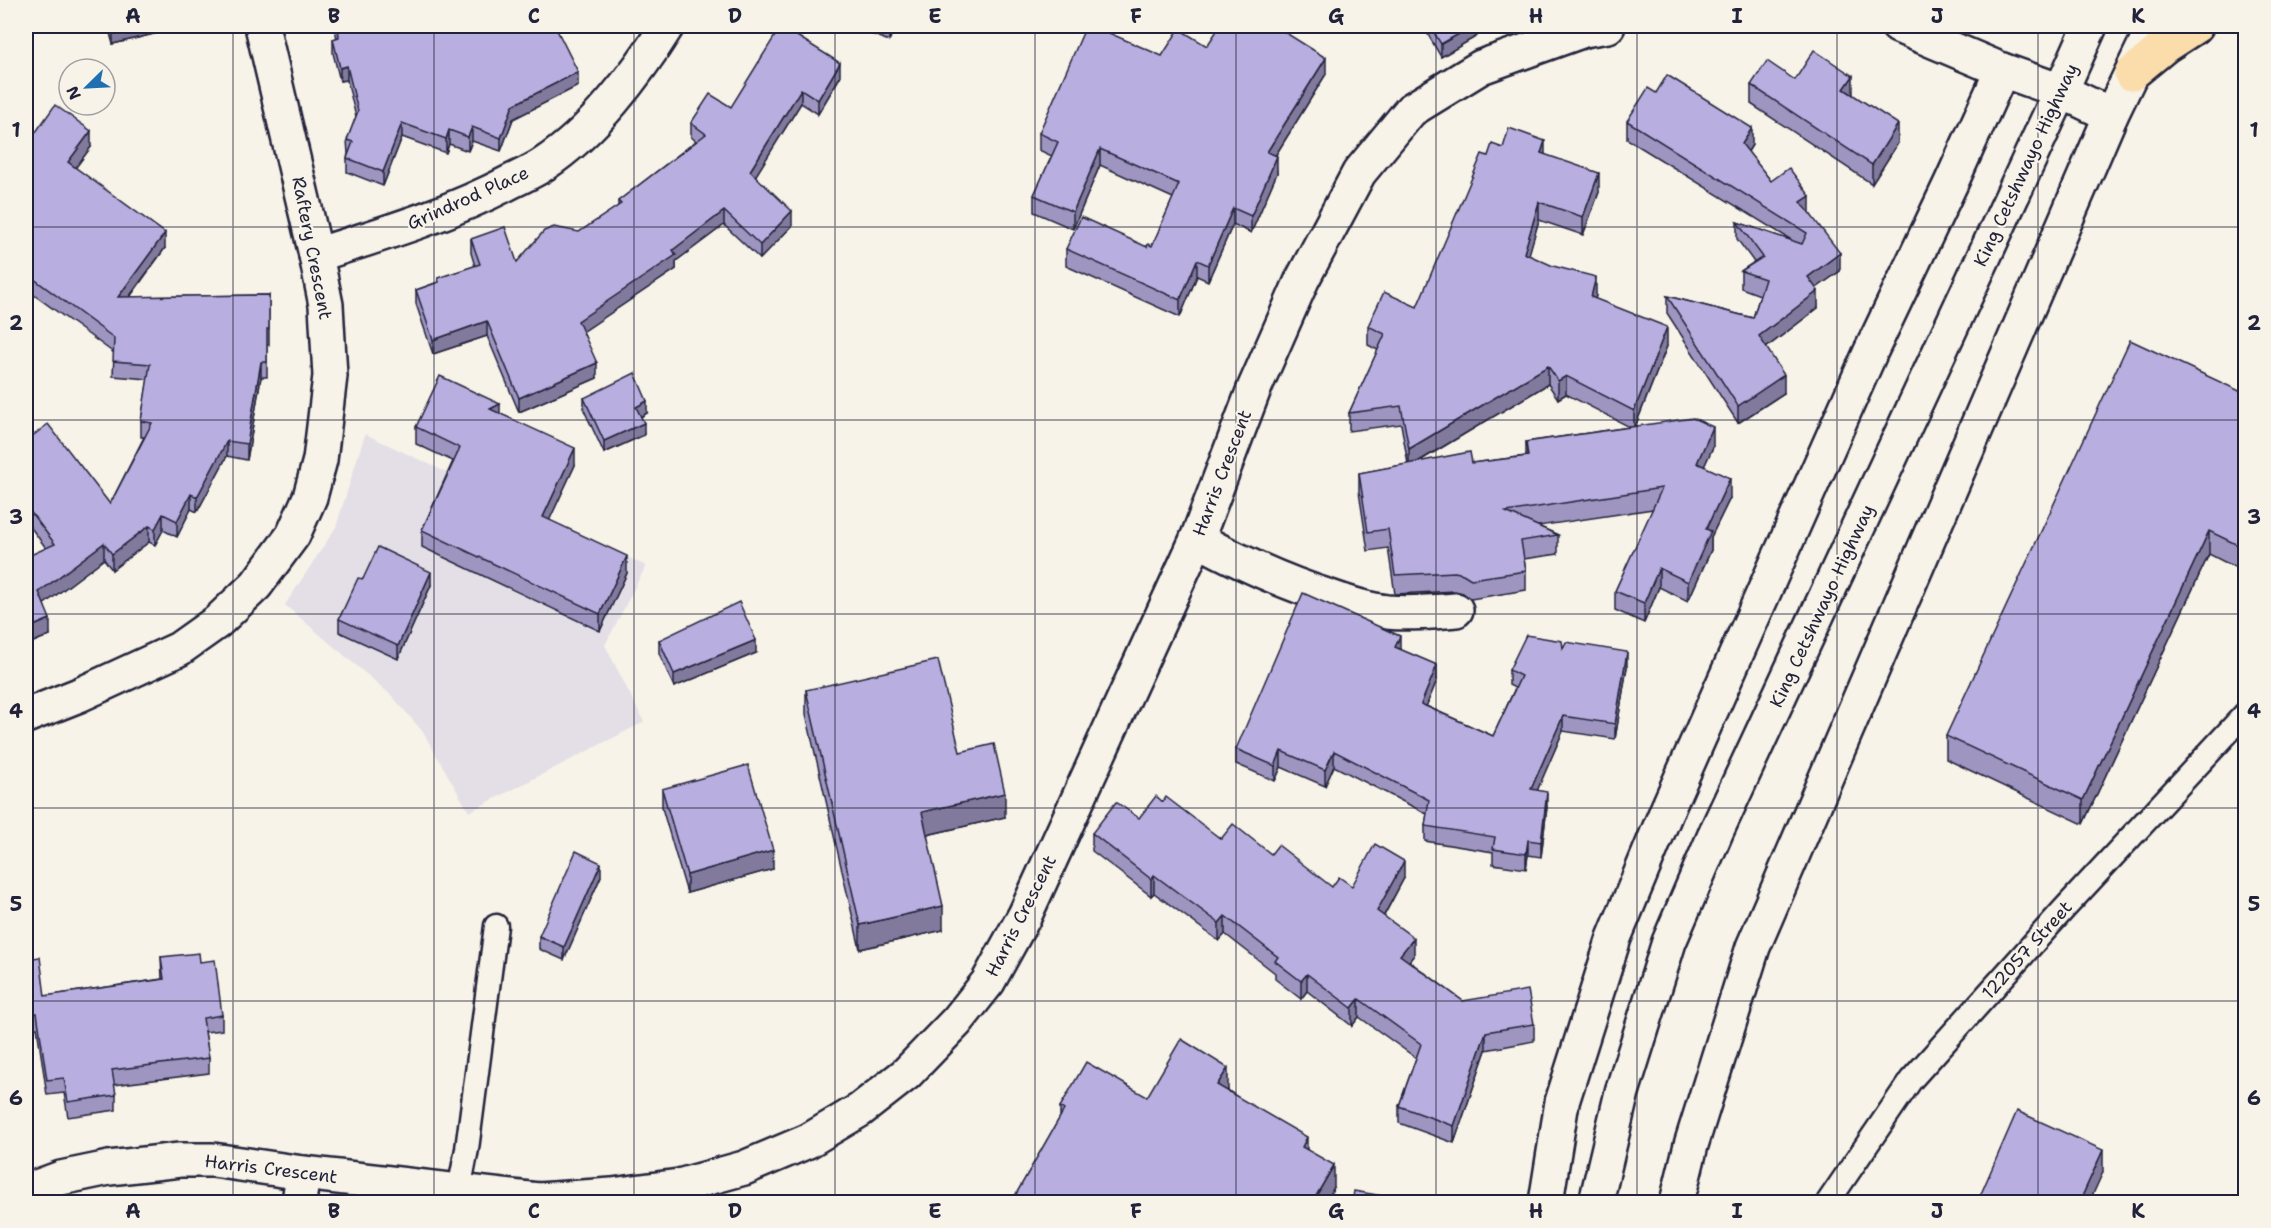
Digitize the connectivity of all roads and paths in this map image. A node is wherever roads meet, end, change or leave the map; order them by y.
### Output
1 (262, 26) edge
2 (667, 26) edge
3 (1608, 26) edge
4 (1898, 26) edge
5 (2090, 26) edge
6 (2154, 26) edge
7 (2196, 26) edge
8 (2002, 70) junction
9 (2131, 74) junction
10 (2061, 91) junction
11 (2111, 115) junction
12 (316, 255) junction
13 (1197, 539) junction
14 (1456, 610) dead end
15 (2246, 713) edge
16 (26, 716) edge
17 (496, 926) dead end
18 (301, 1188) edge
19 (459, 1190) junction
20 (26, 1191) edge
21 (1546, 1203) edge
22 (1596, 1203) edge
23 (1677, 1203) edge
24 (1828, 1203) edge

1 - 12 street, Raftery Crescent
2 - 12 street, Grindrod Place
3 - 13 street, Harris Crescent
4 - 8 street
5 - 10 street, King Cetshwayo Highway
6 - 9 street
7 - 9 highway
8 - 10 street
8 - 21 street
9 - 11 street
10 - 11 street
10 - 22 street, King Cetshwayo Highway
11 - 23 street
12 - 16 street, Raftery Crescent
13 - 14 street
13 - 19 street, Harris Crescent
15 - 24 lane, 122057 Street
17 - 19 lane
18 - 19 street, Harris Crescent
18 - 20 street, Harris Crescent

